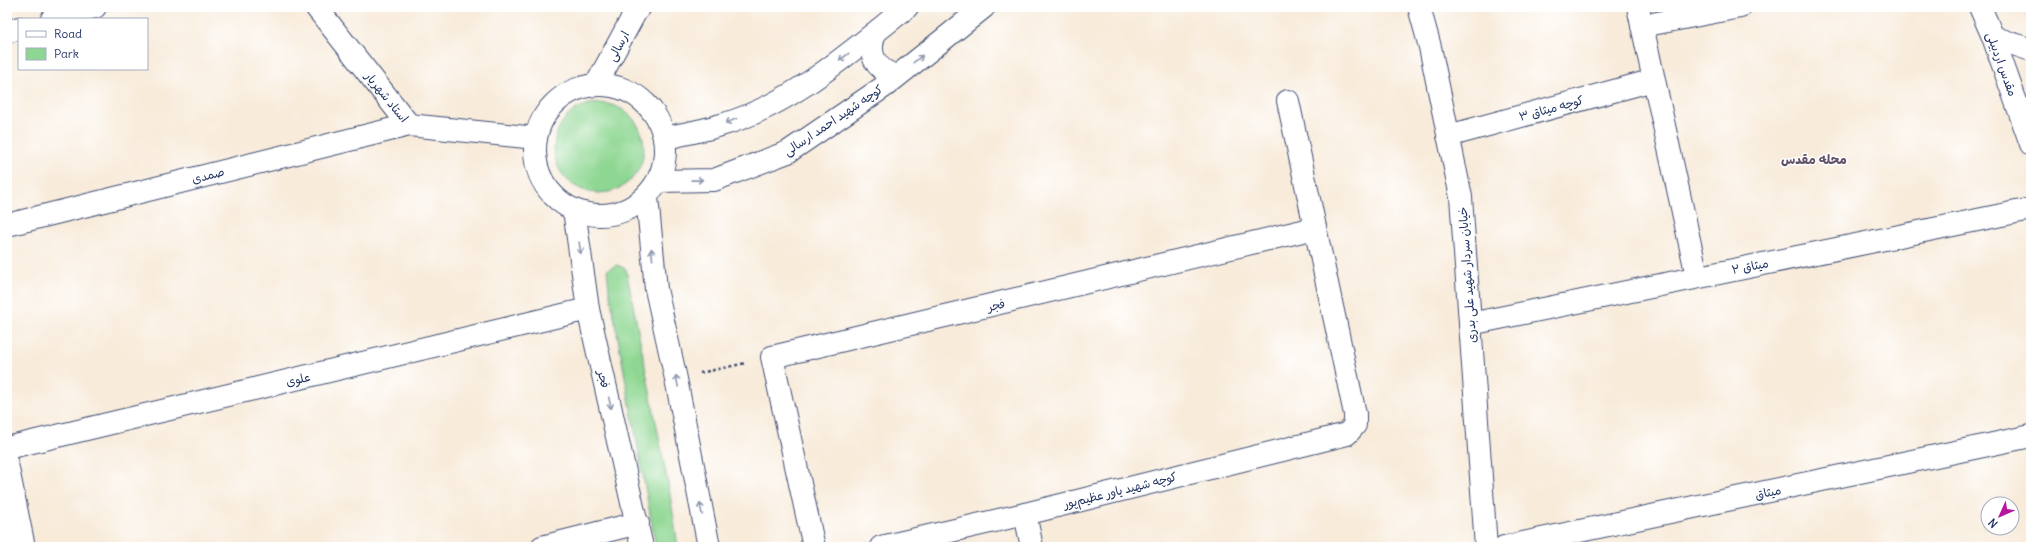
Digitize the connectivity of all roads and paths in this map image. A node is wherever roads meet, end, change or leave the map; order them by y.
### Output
1 (95, 7) edge
2 (316, 7) edge
3 (640, 7) edge
4 (907, 7) edge
5 (984, 7) edge
6 (1419, 7) edge
7 (1740, 7) edge
8 (1980, 7) edge
9 (1640, 17) edge
10 (56, 18) edge
11 (18, 28) edge
12 (7, 32) edge
13 (875, 33) junction
14 (1993, 37) junction
15 (2031, 50) edge
16 (896, 76) junction
17 (1654, 80) junction
18 (596, 85) junction
19 (1288, 101) dead end
20 (410, 125) junction
21 (1448, 136) junction
22 (536, 138) junction
23 (664, 138) junction
24 (2031, 144) edge
25 (652, 189) junction
26 (2031, 209) edge
27 (574, 210) junction
28 (7, 224) edge
29 (1315, 228) junction
30 (1697, 276) junction
31 (588, 309) junction
32 (1470, 324) junction
33 (772, 357) junction
34 (676, 379) junction
35 (2031, 436) edge
36 (7, 448) edge
37 (7, 464) edge
38 (1025, 514) junction
39 (638, 523) junction
40 (24, 547) edge
41 (542, 547) edge
42 (642, 547) edge
43 (709, 547) edge
44 (814, 547) edge
45 (881, 547) edge
46 (1032, 547) edge
47 (1486, 547) edge
48 (1504, 547) edge

1 - 10 street
2 - 20 street, استاد شهریار
3 - 18 street, ارسالی
4 - 13 street
16 -> 5 street, کوچه شهید احمد ارسالی
6 - 21 street, خیابان سردار شهید علی بدری
7 - 9 street
8 - 14 street, مقدس اردبیلی
9 - 17 street
11 - 12 street
13 - 16 street
13 -> 23 street
14 - 15 street
14 - 24 street, مقدس اردبیلی
25 -> 16 street, کوچه شهید احمد ارسالی
17 - 21 street, کوچه میثاق ۳
17 - 30 street
18 - 22 street
18 - 23 street
19 - 29 street
20 - 22 street, استاد شهریار
20 - 28 street, صمدی
21 - 32 street, خیابان سردار شهید علی بدری
22 - 27 street
23 - 25 street
25 - 27 street
34 -> 25 street
26 - 30 street, میثاق ۲
27 -> 31 street, فجر
29 - 33 street, فجر
29 - 38 street, کوچه شهید یاور عظیم‌پور
30 - 32 street, میثاق ۲
31 - 36 street, علوی
31 -> 39 street, فجر
32 - 47 street, خیابان سردار شهید علی بدری
33 - 34 path
33 - 44 street
43 -> 34 street
35 - 48 street, میثاق
37 - 40 street
38 - 45 street, کوچه شهید یاور عظیم‌پور
38 - 46 street
39 - 41 street
39 - 42 street, فجر

